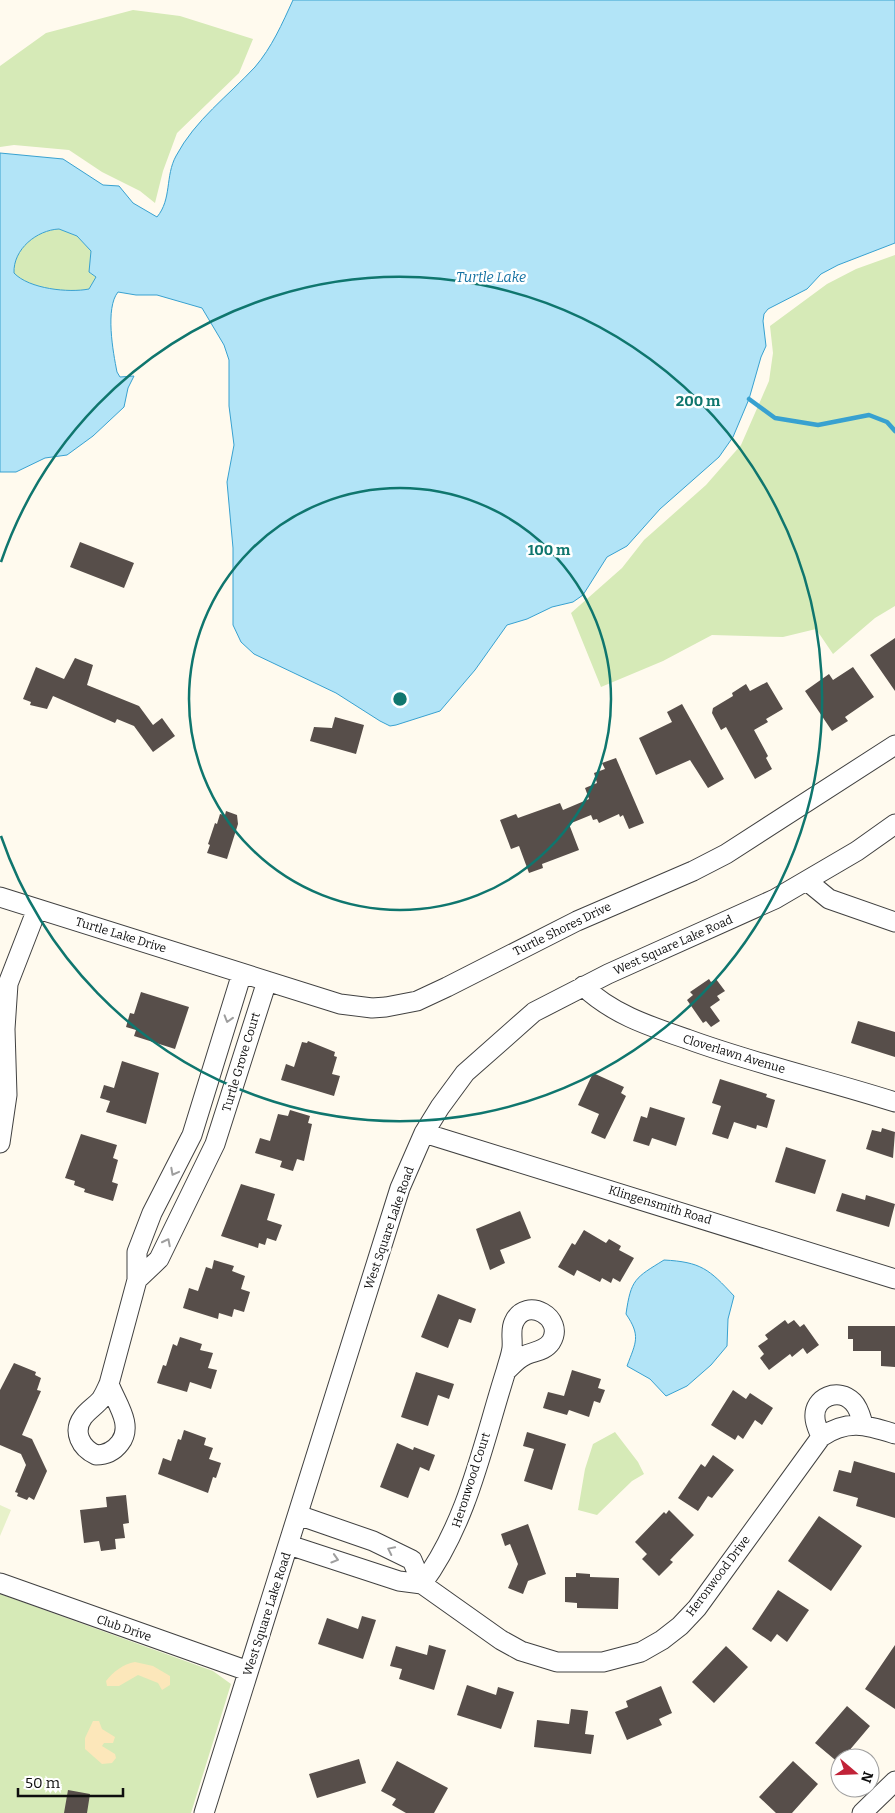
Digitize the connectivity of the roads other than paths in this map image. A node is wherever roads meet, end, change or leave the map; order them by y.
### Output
1 (895, 744) edge
2 (895, 824) edge
3 (807, 881) junction
4 (0, 897) edge
5 (37, 910) junction
6 (895, 922) edge
7 (204, 961) joint
8 (242, 973) junction
9 (267, 980) junction
10 (8, 984) junction
11 (583, 986) junction
12 (0, 1003) edge
13 (895, 1102) edge
14 (424, 1133) junction
15 (192, 1135) junction
16 (0, 1143) edge
17 (215, 1144) junction
18 (138, 1280) junction
19 (895, 1280) edge
20 (506, 1371) dead end
21 (109, 1384) dead end
22 (863, 1424) junction
23 (895, 1434) edge
24 (821, 1437) junction
25 (298, 1515) junction
26 (289, 1544) junction
27 (0, 1583) edge
28 (422, 1584) junction
29 (248, 1671) junction
30 (895, 1781) edge
31 (204, 1813) edge
32 (862, 1813) edge

1 - 9 street, Turtle Shores Drive
2 - 3 street, West Square Lake Road
3 - 6 street
3 - 11 street, West Square Lake Road
4 - 5 street, Turtle Lake Drive
5 - 7 street, Turtle Lake Drive
5 - 10 street
7 - 8 street, Turtle Shores Drive
8 - 9 street, Turtle Shores Drive
8 -> 15 street, Turtle Grove Court
9 - 17 street, Turtle Grove Court
10 - 12 street
10 - 16 street
11 - 13 street, Cloverlawn Avenue
11 - 14 street, West Square Lake Road
14 - 19 street, Klingensmith Road
14 - 25 street, West Square Lake Road
15 - 17 street
15 -> 18 street, Turtle Grove Court
18 -> 17 street, Turtle Grove Court
18 - 21 street, Turtle Grove Court
20 - 28 street, Heronwood Court
22 - 23 street, Heronwood Drive
22 - 24 street, Heronwood Drive
22 - 24 street
24 - 28 street, Heronwood Drive
25 - 26 street, West Square Lake Road
28 -> 25 street
26 -> 28 street, Heronwood Drive
26 - 29 street, West Square Lake Road
27 - 29 street, Club Drive
29 - 31 street, West Square Lake Road
30 - 32 street

